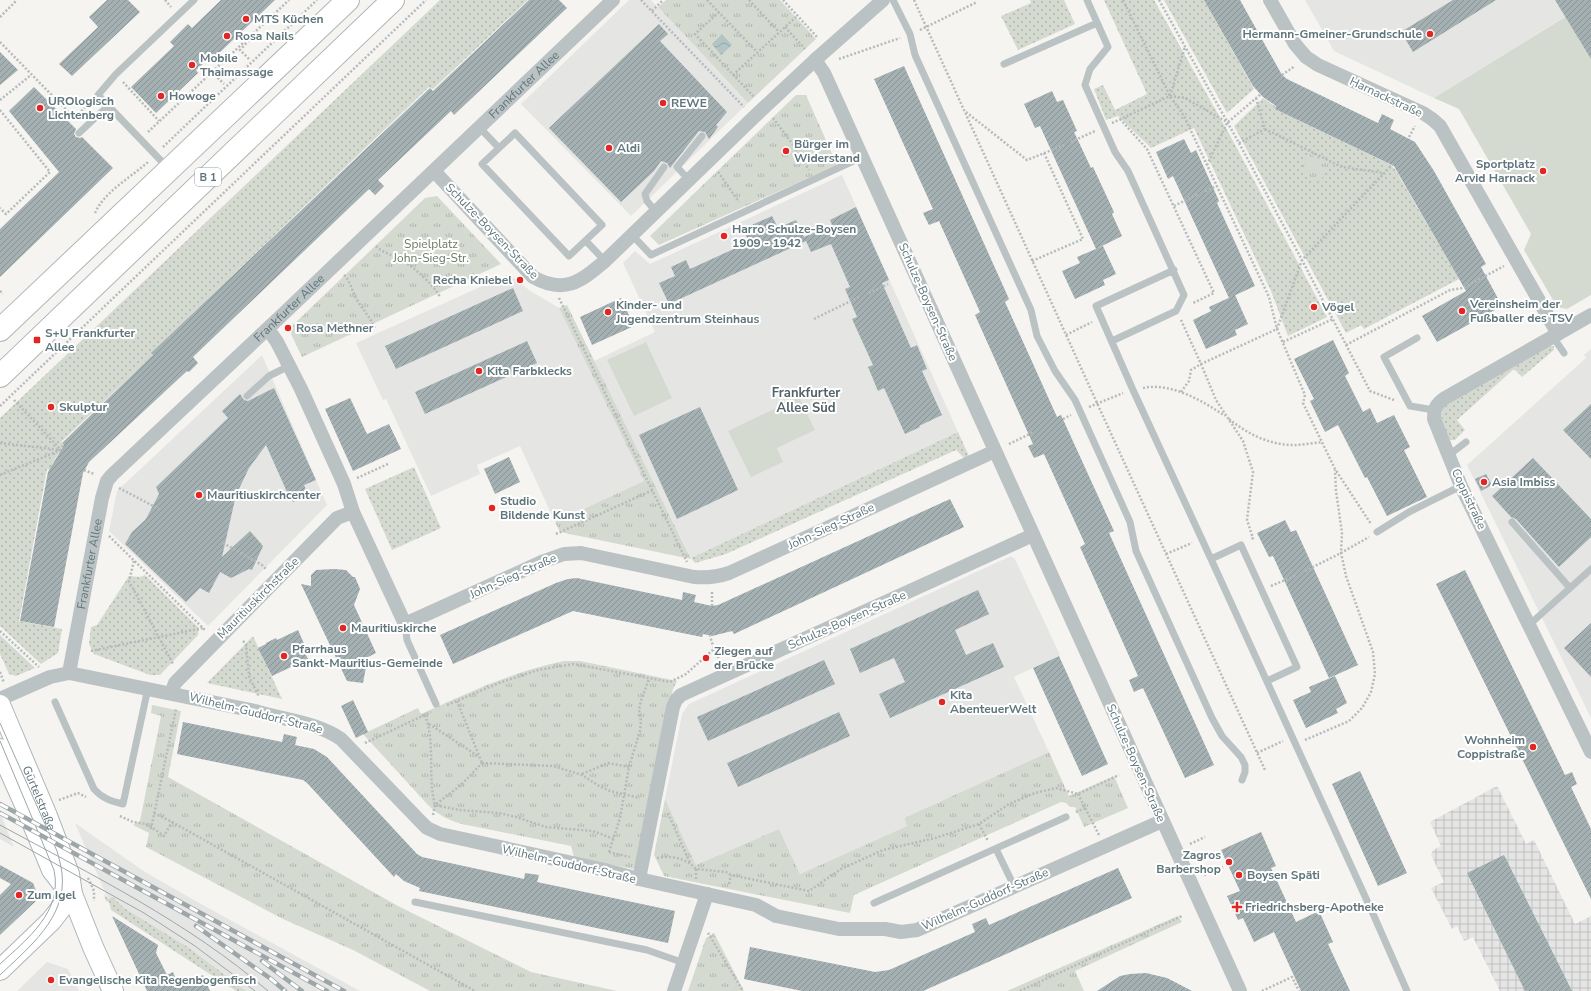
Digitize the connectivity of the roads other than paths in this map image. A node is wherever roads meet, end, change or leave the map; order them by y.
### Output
1 (194, 0) edge
2 (348, 0) edge
3 (394, 0) edge
4 (613, 0) edge
5 (883, 0) edge
6 (893, 0) edge
7 (1087, 0) edge
8 (1270, 0) edge
9 (1097, 23) junction
10 (811, 55) junction
11 (1004, 64) dead end
12 (108, 106) junction
13 (479, 127) junction
14 (79, 133) dead end
15 (702, 136) dead end
16 (499, 148) junction
17 (862, 156) junction
18 (664, 167) dead end
19 (169, 170) junction
20 (434, 171) junction
21 (689, 180) junction
22 (656, 212) junction
23 (632, 235) junction
24 (586, 240) junction
25 (605, 261) junction
26 (1174, 270) junction
27 (1591, 315) edge
28 (268, 329) junction
29 (0, 330) edge
30 (1555, 336) junction
31 (1417, 338) dead end
32 (1112, 341) junction
33 (1564, 354) dead end
34 (289, 366) junction
35 (0, 376) edge
36 (247, 396) dead end
37 (1434, 410) junction
38 (1466, 442) dead end
39 (995, 451) junction
40 (1449, 455) junction
41 (1461, 486) junction
42 (353, 512) junction
43 (1512, 522) dead end
44 (1377, 532) road end
45 (1033, 535) junction
46 (1210, 559) junction
47 (1591, 569) edge
48 (1570, 588) junction
49 (405, 624) junction
50 (1529, 625) junction
51 (69, 673) junction
52 (1266, 681) junction
53 (148, 688) junction
54 (175, 694) junction
55 (0, 699) edge
56 (55, 702) dead end
57 (0, 704) edge
58 (437, 707) road end
59 (0, 749) edge
60 (1591, 752) edge
61 (1242, 780) dead end
62 (1066, 816) dead end
63 (1162, 821) junction
64 (996, 849) junction
65 (639, 879) junction
66 (1014, 886) junction
67 (72, 894) junction
68 (707, 894) junction
69 (415, 902) dead end
70 (874, 903) dead end
71 (684, 963) junction
72 (0, 970) edge
73 (113, 991) edge
74 (674, 991) edge
75 (1240, 991) edge
76 (1407, 991) edge

1 - 12 lane
2 - 19 main road, B 1
3 - 35 main road, B 1
4 - 13 street, Frankfurter Allee
5 - 10 street, Schulze-Boysen-Straße
6 - 61 lane
7 - 9 lane
8 - 30 street, Harnackstraße
9 - 11 lane
9 - 26 lane
10 - 17 street, Schulze-Boysen-Straße
10 - 21 street, Schulze-Boysen-Straße
12 - 14 lane
12 - 19 lane
13 - 16 lane
13 - 20 street, Frankfurter Allee
15 - 21 lane
16 - 24 lane
16 - 24 lane
17 - 23 lane
17 - 39 street, Schulze-Boysen-Straße
18 - 22 lane
19 - 29 main road, B 1
20 - 25 street, Schulze-Boysen-Straße
20 - 28 street, Frankfurter Allee
21 - 22 street, Schulze-Boysen-Straße
22 - 23 street, Schulze-Boysen-Straße
23 - 25 street, Schulze-Boysen-Straße
24 - 25 lane
26 - 32 lane
26 - 32 lane
27 - 30 street
28 - 34 street
28 - 51 street, Frankfurter Allee
30 - 33 lane
30 - 37 street
31 - 37 lane
32 - 46 lane
34 - 36 lane
34 - 42 street
37 - 40 street, Coppistraße
38 - 40 lane
39 - 45 street, Schulze-Boysen-Straße
39 - 49 street, John-Sieg-Straße
40 - 41 street, Coppistraße
41 - 44 lane
41 - 50 street, Coppistraße
42 - 49 street
42 - 54 street, Mauritiuskirchstraße
43 - 48 lane
45 - 63 street, Schulze-Boysen-Straße
45 - 65 street, Schulze-Boysen-Straße
46 - 52 lane
46 - 52 lane
47 - 48 lane
48 - 50 lane
49 - 58 lane
50 - 60 street, Coppistraße
51 - 53 street, Wilhelm-Guddorf-Straße
51 - 55 street, Wilhelm-Guddorf-Straße
52 - 76 lane
53 - 54 street, Wilhelm-Guddorf-Straße
53 - 56 lane
54 - 65 street, Wilhelm-Guddorf-Straße
57 - 67 main road, Gürtelstraße
59 - 67 main road, Gürtelstraße
62 - 64 lane
63 - 66 street, Wilhelm-Guddorf-Straße
63 - 75 street, Schulze-Boysen-Straße
64 - 66 lane
64 - 70 lane
65 - 68 street, Wilhelm-Guddorf-Straße
66 - 68 street, Wilhelm-Guddorf-Straße
67 - 72 main road
67 - 73 main road, Gürtelstraße
68 - 71 street
69 - 71 lane
71 - 74 street

